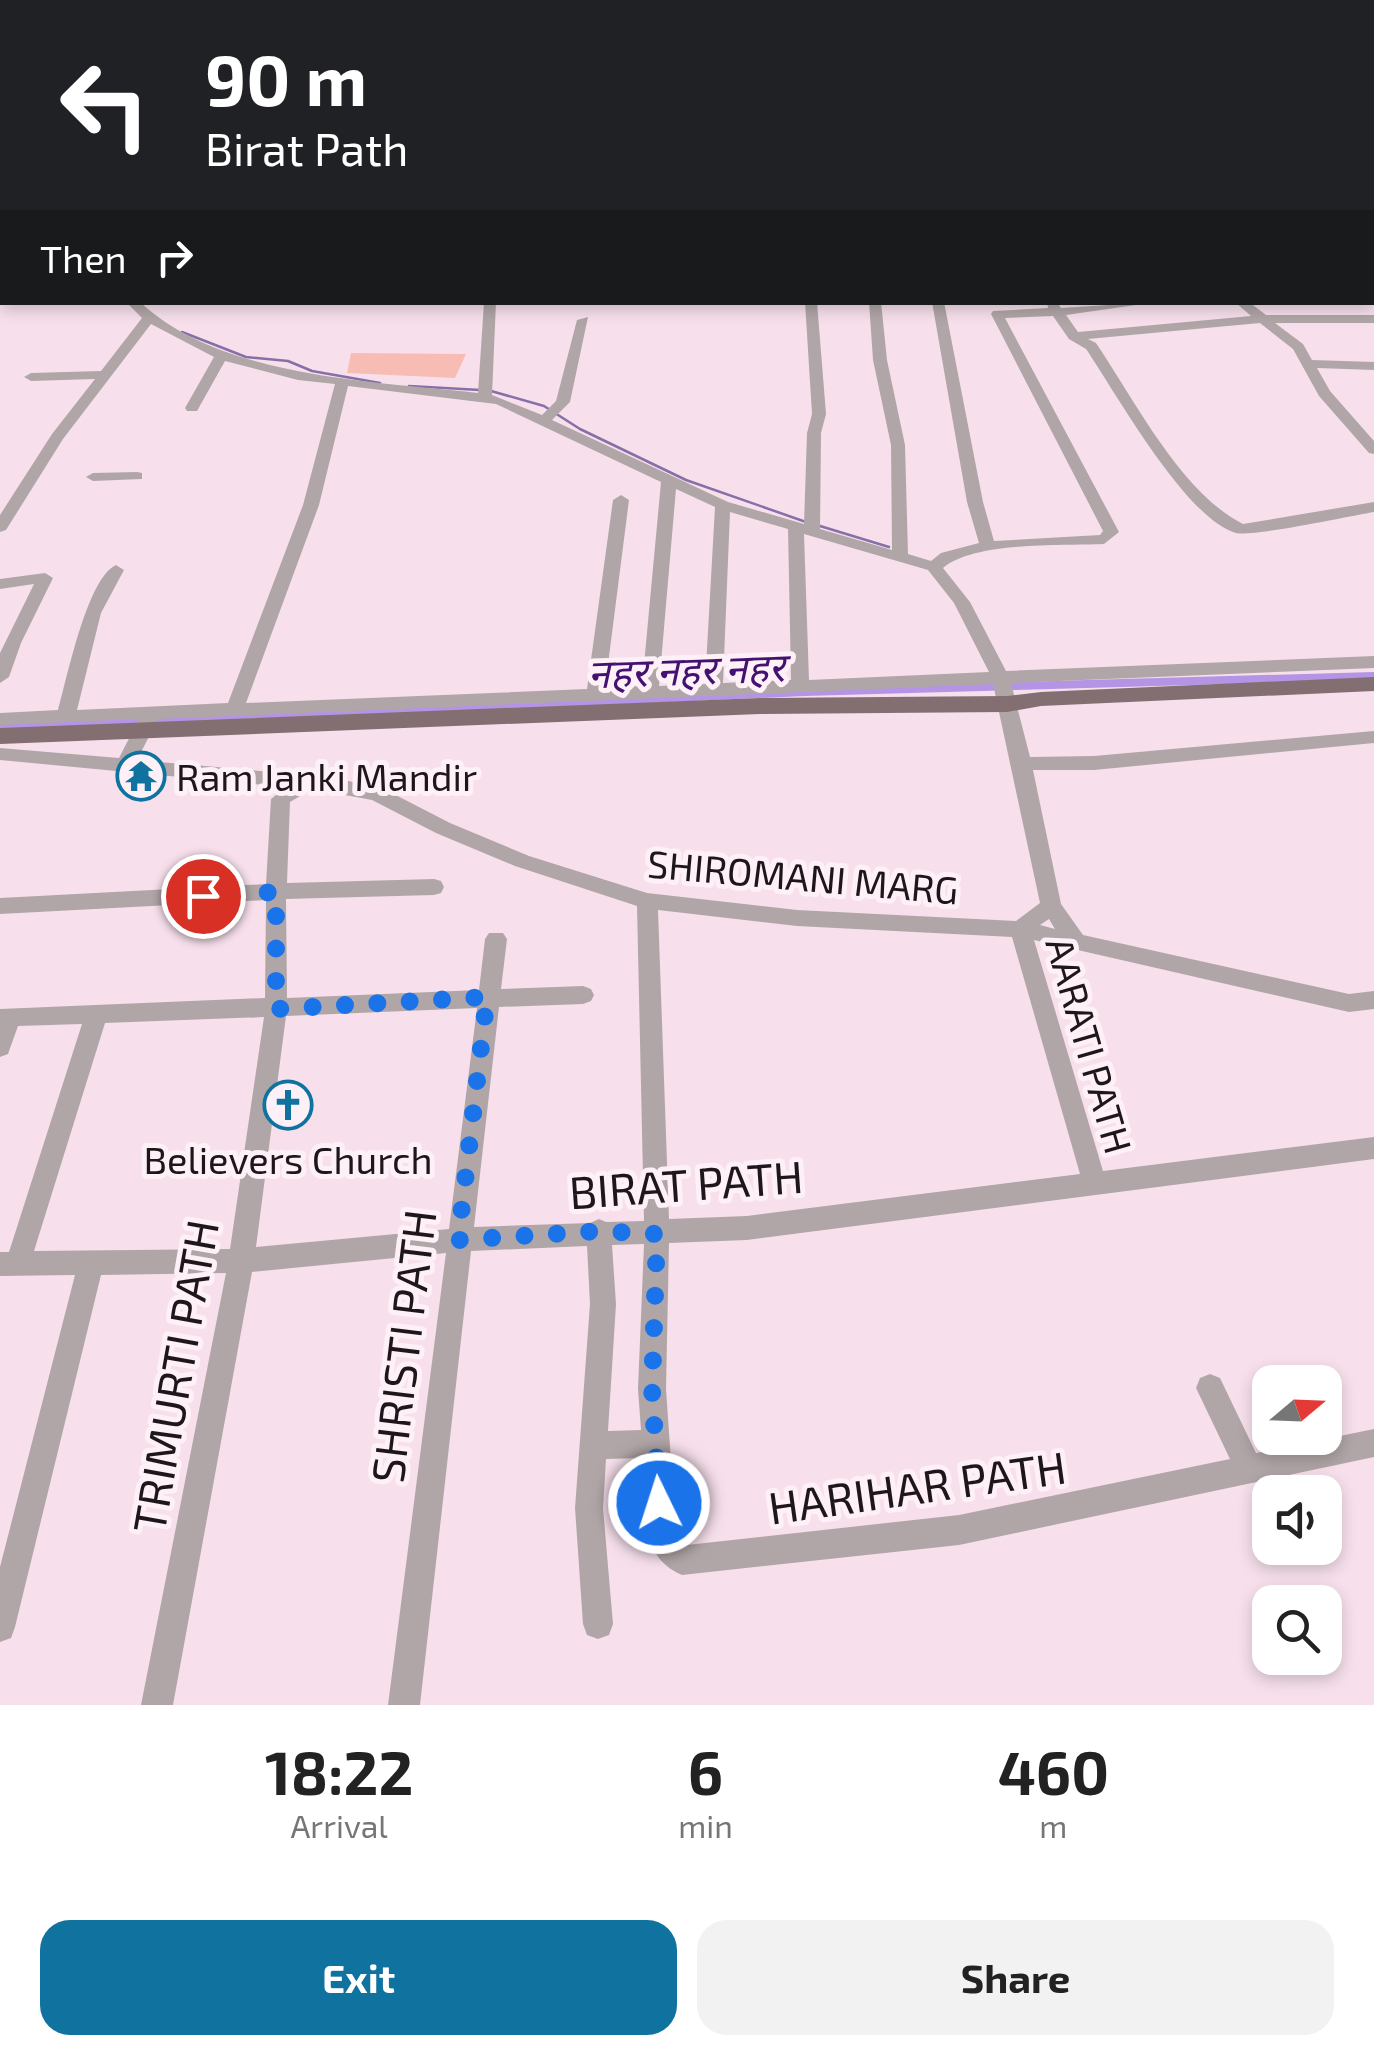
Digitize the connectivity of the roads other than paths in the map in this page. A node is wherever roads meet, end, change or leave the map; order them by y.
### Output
1 (135, 305) edge
2 (490, 305) edge
3 (811, 305) edge
4 (875, 305) edge
5 (939, 305) edge
6 (1100, 305) edge
7 (1244, 305) edge
8 (1053, 307) edge
9 (995, 308) edge
10 (148, 318) junction
11 (1262, 319) junction
12 (1374, 319) edge
13 (583, 320) dead end
14 (1074, 336) junction
15 (220, 356) junction
16 (1309, 364) junction
17 (1374, 366) edge
18 (104, 375) junction
19 (31, 376) dead end
20 (342, 382) junction
21 (484, 396) junction
22 (192, 408) dead end
23 (544, 420) junction
24 (1374, 426) edge
25 (1353, 428) junction
26 (1374, 450) edge
27 (137, 476) dead end
28 (93, 477) dead end
29 (670, 482) junction
30 (621, 500) dead end
31 (723, 504) junction
32 (1374, 508) edge
33 (0, 527) edge
34 (804, 529) junction
35 (988, 546) junction
36 (900, 557) junction
37 (934, 567) junction
38 (116, 570) dead end
39 (0, 584) edge
40 (1374, 662) edge
41 (0, 677) edge
42 (1374, 684) edge
43 (800, 687) junction
44 (714, 690) junction
45 (1004, 690) junction
46 (650, 692) junction
47 (594, 695) junction
48 (236, 709) junction
49 (66, 716) junction
50 (0, 719) edge
51 (147, 722) junction
52 (0, 736) edge
53 (1374, 737) edge
54 (0, 754) edge
55 (1021, 764) junction
56 (125, 766) junction
57 (261, 776) junction
58 (314, 780) junction
59 (282, 800) junction
60 (434, 888) dead end
61 (276, 892) junction
62 (647, 901) junction
63 (0, 906) edge
64 (1050, 906) junction
65 (1020, 929) junction
66 (496, 939) dead end
67 (1077, 943) junction
68 (582, 995) dead end
69 (487, 997) junction
70 (1374, 1000) edge
71 (1349, 1003) junction
72 (276, 1009) junction
73 (96, 1016) junction
74 (1374, 1017) edge
75 (5, 1018) edge
76 (0, 1047) edge
77 (1374, 1148) edge
78 (1094, 1181) junction
79 (599, 1231) junction
80 (657, 1234) junction
81 (458, 1240) junction
82 (240, 1260) junction
83 (91, 1262) junction
84 (9, 1264) edge
85 (1210, 1388) dead end
86 (655, 1444) junction
87 (1374, 1444) edge
88 (592, 1445) junction
89 (1249, 1469) junction
90 (598, 1624) dead end
91 (0, 1627) edge
92 (157, 1705) edge
93 (404, 1705) edge

1 - 10 street
2 - 21 street
3 - 34 street
4 - 36 street
5 - 35 street
6 - 8 street
7 - 11 street
8 - 9 street
8 - 14 street
9 - 35 street
10 - 15 street
10 - 18 street
11 - 12 street
11 - 14 street
11 - 16 street
13 - 23 street
14 - 32 street
15 - 20 street
15 - 22 street
16 - 17 street
16 - 25 street
18 - 19 street
18 - 33 street
20 - 21 street
20 - 48 street
21 - 23 street
23 - 29 street
24 - 25 street
25 - 26 street
27 - 28 street
29 - 31 street
29 - 46 street
30 - 47 street
31 - 34 street
31 - 44 street
34 - 36 street
34 - 43 street
35 - 37 street
36 - 37 street
37 - 45 street
38 - 49 street
39 - 41 street
40 - 45 street
42 - 45 main road
43 - 44 street
43 - 45 street
44 - 46 street
45 - 51 main road
45 - 55 street
46 - 47 street
47 - 48 street
48 - 51 street
49 - 50 street
49 - 51 street
51 - 52 main road
51 - 56 street
53 - 55 street
54 - 56 street, SHIROMANI MARG
55 - 64 street
56 - 57 street, SHIROMANI MARG
57 - 58 street, SHIROMANI MARG
57 - 59 street
58 - 59 street
58 - 62 street, SHIROMANI MARG
59 - 61 street, TRIMURTI PATH
60 - 61 street
61 - 63 street
61 - 72 street, TRIMURTI PATH
62 - 65 street, SHIROMANI MARG
62 - 80 street, HARIHAR PATH
64 - 65 street
64 - 67 street
65 - 67 street, SHIROMANI MARG
65 - 78 street, AARATI PATH
66 - 69 street, SHRISTI PATH
67 - 71 street, SHIROMANI MARG
68 - 69 street
69 - 72 street
69 - 81 street, SHRISTI PATH
70 - 71 street, SHIROMANI MARG
71 - 74 street
72 - 73 street
72 - 82 street, TRIMURTI PATH
73 - 75 street
73 - 84 street
75 - 76 street
77 - 78 street, BIRAT PATH
78 - 80 street, BIRAT PATH
79 - 80 street, BIRAT PATH
79 - 81 street, BIRAT PATH
79 - 88 street
80 - 86 street, HARIHAR PATH
81 - 82 street, BIRAT PATH
81 - 93 street, SHRISTI PATH
82 - 83 street, BIRAT PATH
82 - 92 street, TRIMURTI PATH
83 - 84 street, BIRAT PATH
83 - 91 street
85 - 89 street
86 - 88 street
86 - 89 street, HARIHAR PATH
87 - 89 street, HARIHAR PATH
88 - 90 street

